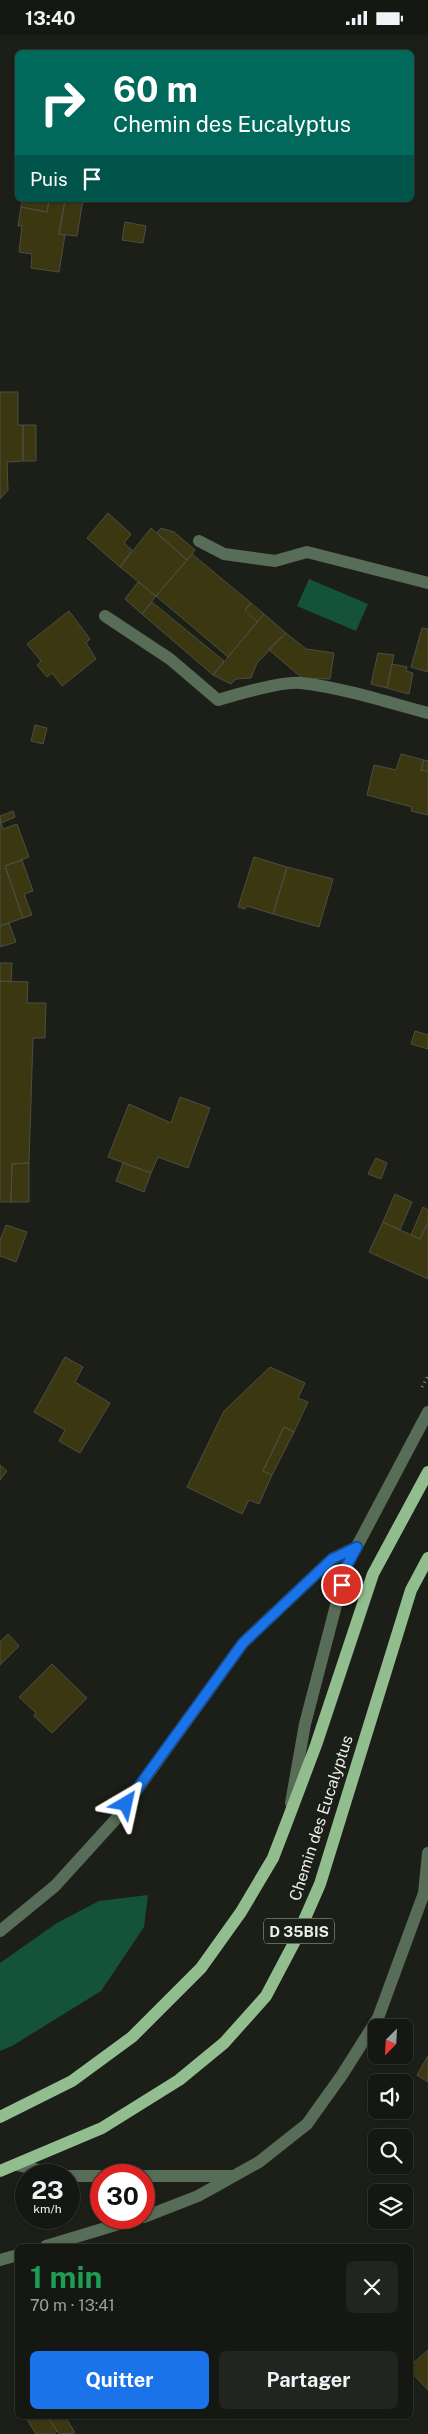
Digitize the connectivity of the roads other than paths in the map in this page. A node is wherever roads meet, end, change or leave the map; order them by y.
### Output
1 (199, 541) dead end
2 (428, 583) edge
3 (105, 616) dead end
4 (428, 713) edge
5 (428, 1412) edge
6 (428, 1472) edge
7 (357, 1547) junction
8 (428, 1558) edge
9 (288, 1819) junction
10 (428, 1853) edge
11 (426, 1894) edge
12 (0, 1931) edge
13 (0, 2117) edge
14 (19, 2164) edge
15 (15, 2166) edge
16 (0, 2171) edge
17 (155, 2176) edge
18 (233, 2176) junction
19 (155, 2212) edge
20 (103, 2229) edge
21 (53, 2244) edge
22 (15, 2256) edge
23 (0, 2260) edge

1 - 2 street
3 - 4 street
5 - 7 street, Chemin des Eucalyptus
6 - 9 main road, Chemin des Eucalyptus / D 35BIS
7 - 9 street, Chemin des Eucalyptus
7 - 12 street
8 - 14 main road, Chemin des Eucalyptus / D 35BIS
9 - 13 main road, Chemin des Eucalyptus / D 35BIS
10 - 11 street
11 - 18 street
15 - 16 main road, Chemin des Eucalyptus / D 35BIS
17 - 18 street
18 - 19 street
20 - 21 street
22 - 23 street

